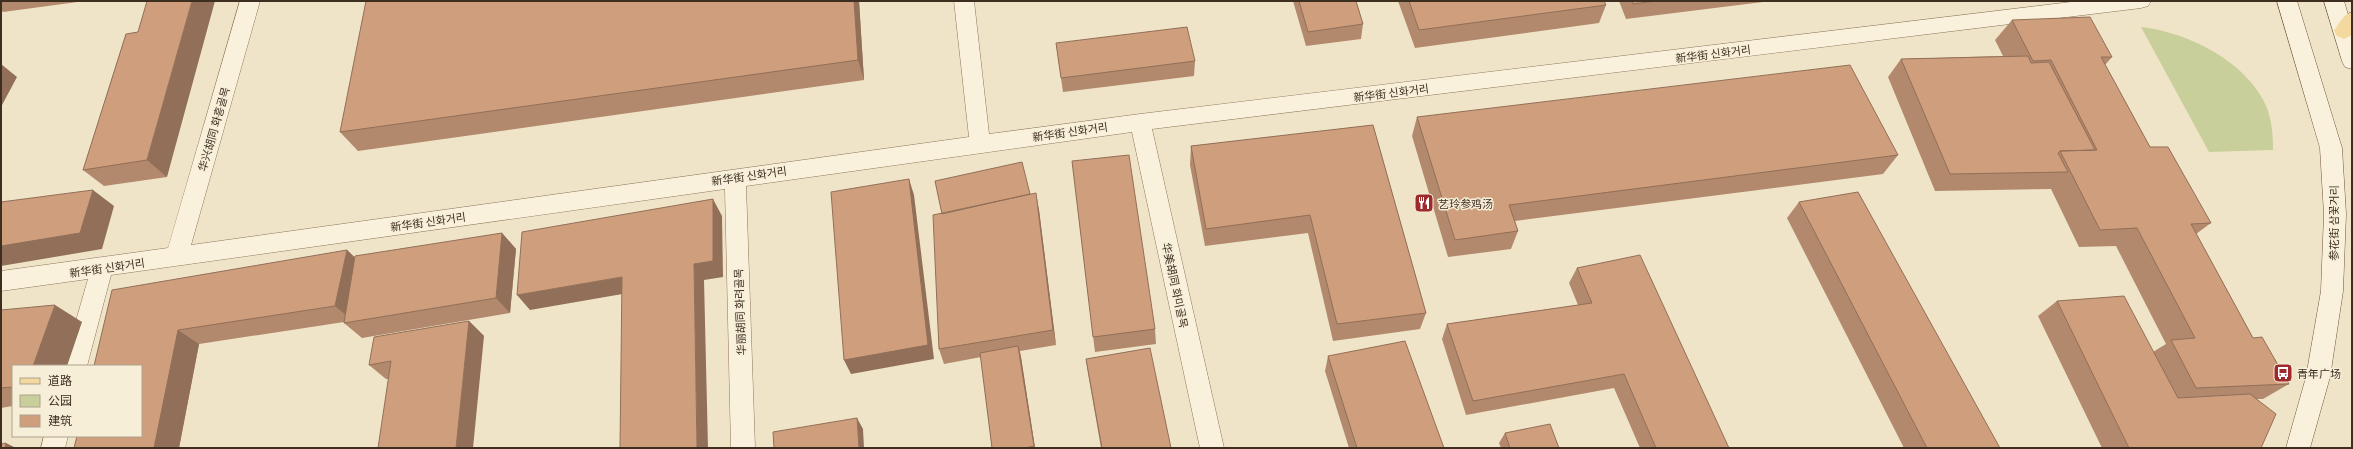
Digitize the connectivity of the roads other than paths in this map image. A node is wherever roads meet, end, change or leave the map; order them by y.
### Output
1 (250, 1) edge
2 (964, 1) edge
3 (2141, 1) edge
4 (2287, 1) edge
5 (2334, 1) edge
6 (2348, 25) edge
7 (2352, 61) edge
8 (1140, 122) junction
9 (980, 144) junction
10 (735, 177) junction
11 (176, 258) junction
12 (102, 267) junction
13 (1, 281) edge
14 (75, 365) edge
15 (56, 437) edge
16 (53, 448) edge
17 (743, 448) edge
18 (1212, 448) edge
19 (2298, 448) edge

1 - 11 street, 华兴胡同 화흥골목
2 - 9 street
3 - 8 street, 新华街 신화거리
4 - 19 street, 参花街 삼꽃거리
5 - 6 street
6 - 7 street
8 - 9 street, 新华街 신화거리
8 - 18 street, 华美胡同 화미골목
9 - 10 street, 新华街 신화거리
10 - 11 street, 新华街 신화거리
10 - 17 street, 华丽胡同 화려골목
11 - 12 street, 新华街 신화거리
12 - 13 street, 新华街 신화거리
12 - 14 street
15 - 16 street

